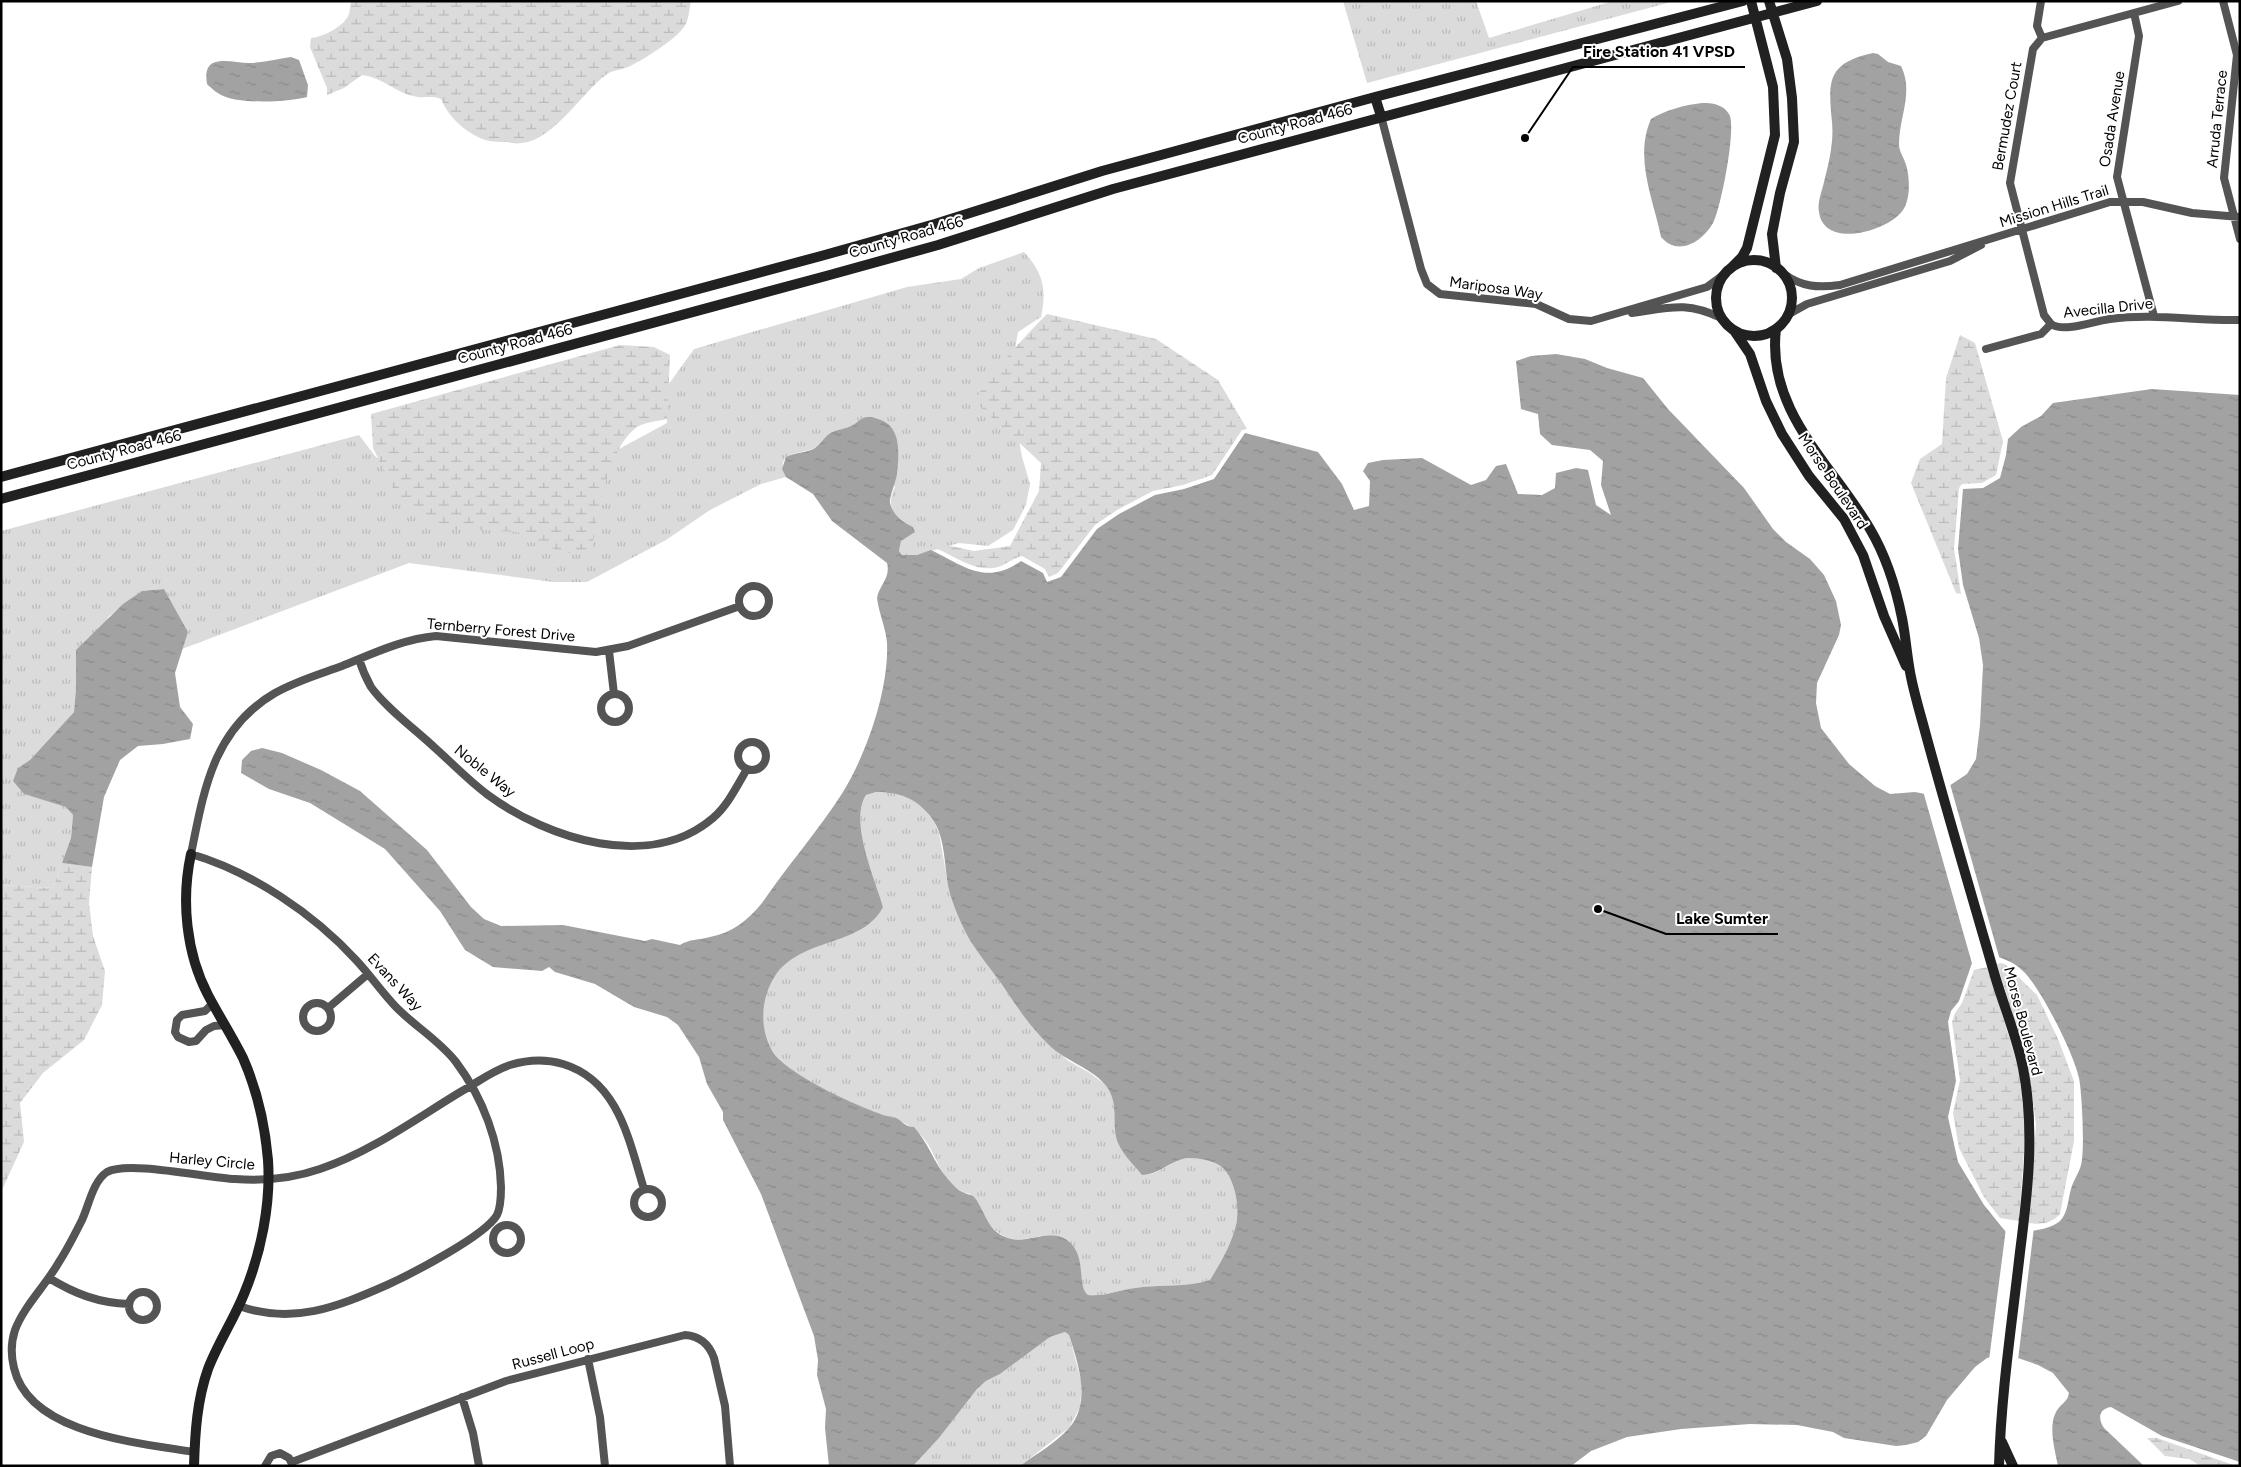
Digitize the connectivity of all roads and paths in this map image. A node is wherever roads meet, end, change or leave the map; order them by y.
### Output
1 (1743, 1) edge
2 (1751, 1) edge
3 (1769, 1) edge
4 (1817, 1) edge
5 (2042, 1) edge
6 (2178, 1) edge
7 (2223, 1) edge
8 (1773, 13) junction
9 (2134, 13) junction
10 (1755, 18) junction
11 (2042, 38) junction
12 (1376, 97) junction
13 (1381, 116) junction
14 (2123, 201) junction
15 (2237, 217) edge
16 (2022, 230) junction
17 (1996, 238) junction
18 (2240, 239) edge
19 (1728, 270) junction
20 (1780, 271) junction
21 (1788, 314) junction
22 (1616, 315) junction
23 (2154, 316) junction
24 (1721, 318) junction
25 (2240, 320) edge
26 (2050, 324) junction
27 (1776, 329) junction
28 (1735, 332) junction
29 (1986, 349) dead end
30 (1, 477) edge
31 (1, 498) edge
32 (740, 606) dead end
33 (609, 651) junction
34 (359, 659) junction
35 (1911, 678) junction
36 (614, 694) dead end
37 (747, 769) dead end
38 (191, 854) junction
39 (368, 974) junction
40 (213, 1003) junction
41 (328, 1008) dead end
42 (225, 1025) junction
43 (471, 1086) junction
44 (268, 1179) junction
45 (644, 1189) dead end
46 (492, 1222) junction
47 (497, 1228) dead end
48 (49, 1278) junction
49 (129, 1304) dead end
50 (239, 1306) junction
51 (588, 1359) junction
52 (462, 1397) junction
53 (2001, 1441) junction
54 (194, 1452) junction
55 (293, 1464) edge
56 (194, 1466) edge
57 (265, 1466) edge
58 (479, 1466) edge
59 (605, 1466) edge
60 (730, 1466) edge
61 (1999, 1466) edge
62 (2013, 1466) edge

1 - 12 main road, County Road 466
2 - 10 main road
3 - 8 main road
4 - 8 main road, County Road 466
5 - 11 street
6 - 9 street
7 - 15 street, Arruda Terrace
8 - 10 main road, County Road 466
8 - 20 main road
9 - 11 street
9 - 14 street, Osada Avenue
10 - 13 main road, County Road 466
10 - 19 main road
11 - 16 street, Bermudez Court
12 - 13 main road
12 - 30 main road, County Road 466
13 - 22 street, Mariposa Way
13 - 31 main road, County Road 466
14 - 15 street, Mission Hills Trail
14 - 16 street, Mission Hills Trail
14 - 23 street, Osada Avenue
15 - 18 street, Arruda Terrace
16 - 17 street, Mission Hills Trail
16 - 26 street, Bermudez Court
17 - 20 street, Mission Hills Trail
17 - 21 street, Mission Hills Trail
19 - 20 main road
19 - 22 street, Mariposa Way
19 - 24 main road
20 - 21 main road
21 - 27 main road
22 - 24 street, Mariposa Way
23 - 25 street, Avecilla Drive
23 - 26 street, Avecilla Drive
24 - 28 main road
26 - 29 street, Avecilla Drive
27 - 28 main road
27 - 35 main road, Morse Boulevard
28 - 35 main road, Morse Boulevard
32 - 33 street, Ternberry Forest Drive
33 - 34 street, Ternberry Forest Drive
33 - 36 street
34 - 37 street, Noble Way
34 - 38 street, Ternberry Forest Drive
35 - 53 main road, Morse Boulevard
38 - 39 street, Evans Way
38 - 40 main road, Ternberry Forest Drive
39 - 41 street
39 - 43 street, Evans Way
40 - 42 main road, Ternberry Forest Drive
40 - 42 street
42 - 44 main road, Ternberry Forest Drive
43 - 44 street, Harley Circle
43 - 45 street, Harley Circle
43 - 46 street, Evans Way
44 - 48 street, Harley Circle
44 - 50 main road, Ternberry Forest Drive
46 - 47 street
46 - 50 street
48 - 49 street
48 - 54 street, Harley Circle
50 - 54 main road, Ternberry Forest Drive
51 - 52 street, Russell Loop
51 - 59 street
51 - 60 street, Russell Loop
52 - 55 street, Russell Loop
52 - 58 street
53 - 61 main road, Morse Boulevard
53 - 62 main road, Morse Boulevard
54 - 56 main road, Ternberry Forest Drive
55 - 57 street, Russell Loop

